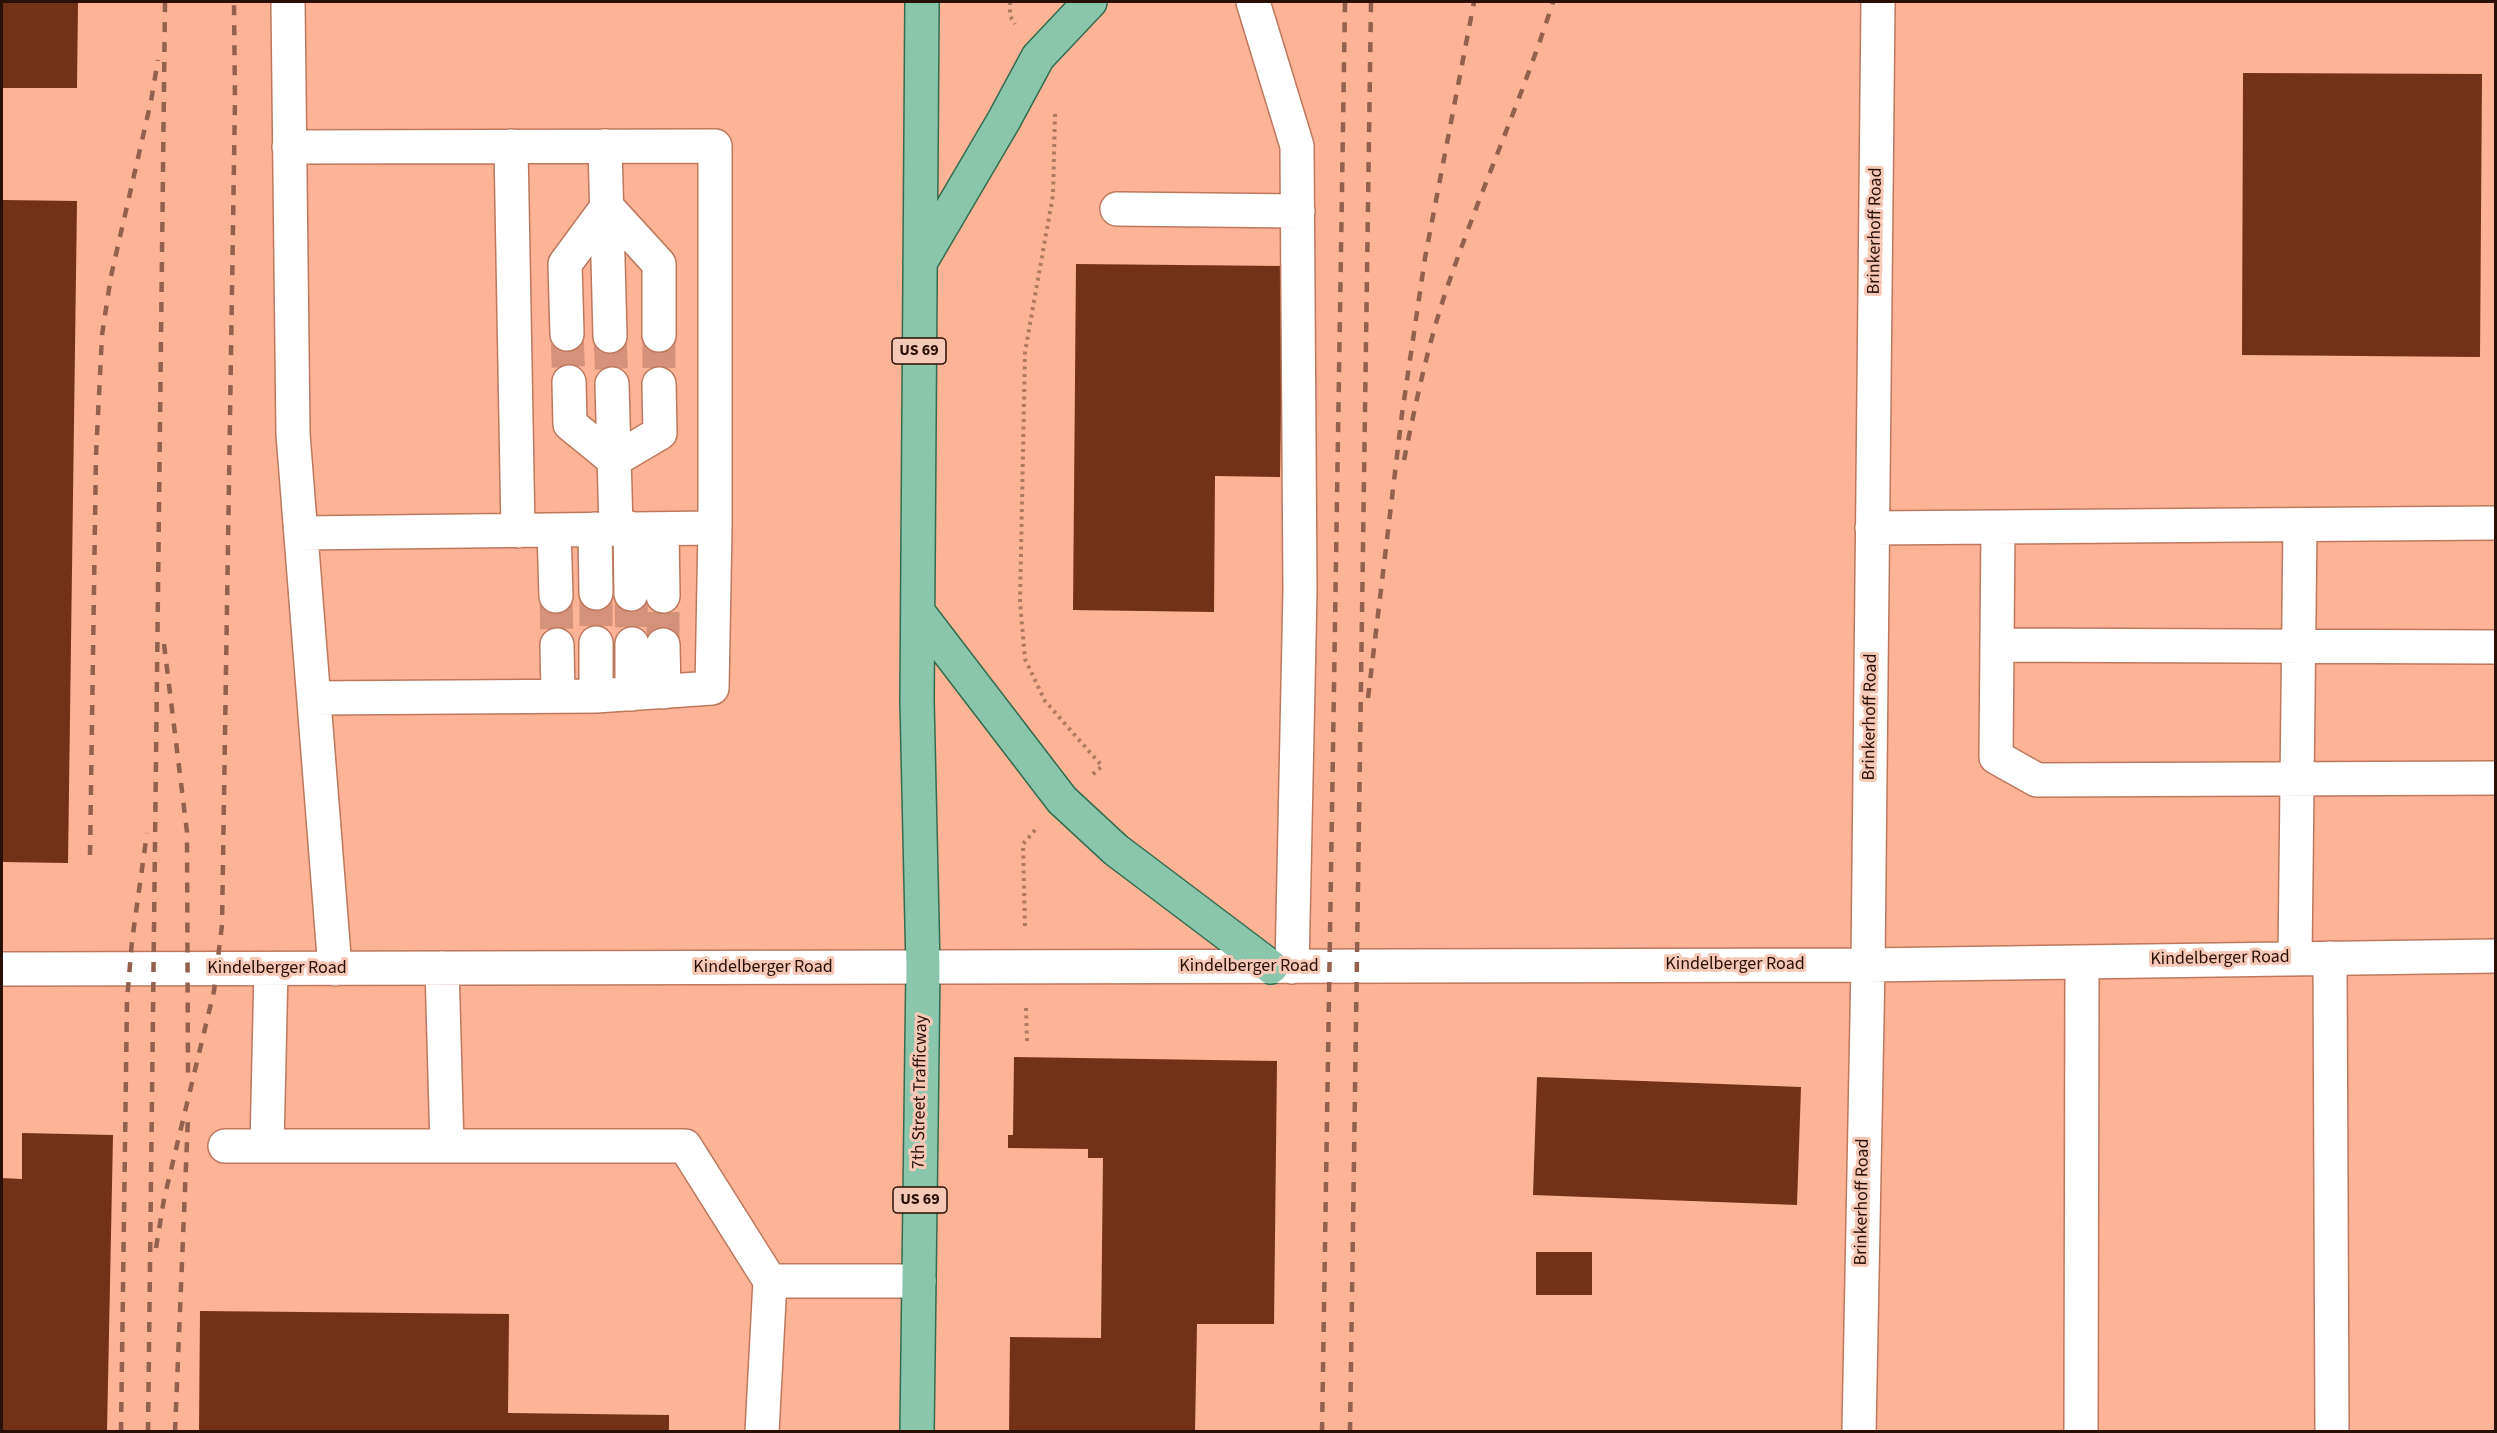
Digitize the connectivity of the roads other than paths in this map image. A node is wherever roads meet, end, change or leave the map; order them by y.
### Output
1 (288, 2) edge
2 (922, 2) edge
3 (1090, 2) edge
4 (1253, 2) edge
5 (1878, 2) edge
6 (511, 146) junction
7 (605, 146) junction
8 (289, 147) junction
9 (607, 207) junction
10 (1117, 209) dead end
11 (1298, 211) junction
12 (919, 264) junction
13 (567, 334) tunnel mouth
14 (659, 335) tunnel mouth
15 (610, 336) tunnel mouth
16 (569, 382) tunnel mouth
17 (612, 384) tunnel mouth
18 (659, 384) tunnel mouth
19 (614, 460) junction
20 (2496, 523) edge
21 (2300, 525) junction
22 (1998, 527) junction
23 (715, 528) junction
24 (1872, 528) junction
25 (626, 529) junction
26 (554, 530) junction
27 (518, 531) junction
28 (301, 533) junction
29 (596, 593) tunnel mouth
30 (631, 594) tunnel mouth
31 (556, 596) tunnel mouth
32 (663, 596) tunnel mouth
33 (918, 612) junction
34 (596, 643) tunnel mouth
35 (647, 644) tunnel mouth
36 (557, 645) tunnel mouth
37 (1997, 645) junction
38 (2496, 647) edge
39 (2299, 648) junction
40 (648, 693) junction
41 (558, 695) junction
42 (596, 696) junction
43 (314, 698) junction
44 (2496, 778) edge
45 (2297, 780) junction
46 (2496, 956) edge
47 (2295, 958) junction
48 (2330, 958) junction
49 (2082, 962) junction
50 (1868, 965) junction
51 (1282, 967) junction
52 (442, 968) junction
53 (923, 968) junction
54 (2, 969) edge
55 (272, 969) junction
56 (335, 969) junction
57 (225, 1146) dead end
58 (267, 1146) junction
59 (447, 1146) junction
60 (770, 1281) junction
61 (919, 1281) junction
62 (762, 1431) edge
63 (917, 1431) edge
64 (1859, 1431) edge
65 (2081, 1431) edge
66 (2332, 1431) edge

1 - 8 street
2 - 12 main road, US 69
3 - 12 main road
4 - 11 street
5 - 24 street, Brinkerhoff Road
6 - 7 street
6 - 8 street
6 - 27 street
7 - 9 street
7 - 23 street
8 - 28 street
9 - 13 street
9 - 14 street
9 - 15 street
10 - 11 street
11 - 51 street
12 - 33 main road, US 69
16 - 19 street
17 - 19 street
18 - 19 street
19 - 25 street
20 - 21 street
21 - 22 street
21 - 39 street
22 - 24 street
22 - 37 street
23 - 25 street
23 - 40 street
24 - 50 street, Brinkerhoff Road
25 - 26 street
25 - 29 street
25 - 30 street
25 - 32 street
26 - 27 street
26 - 31 street
27 - 28 street
28 - 43 street
33 - 51 main road
33 - 53 main road, US 69
34 - 42 street
35 - 40 street
36 - 41 street
37 - 39 street
37 - 45 street
38 - 39 street
39 - 45 street
40 - 42 street
41 - 42 street
41 - 43 street
43 - 56 street
44 - 45 street
45 - 47 street
46 - 48 street, Kindelberger Road
47 - 48 street, Kindelberger Road
47 - 49 street, Kindelberger Road
48 - 66 street
49 - 50 street, Kindelberger Road
49 - 65 street
50 - 51 street, Kindelberger Road
50 - 64 street, Brinkerhoff Road
51 - 53 street, Kindelberger Road
52 - 53 street, Kindelberger Road
52 - 56 street, Kindelberger Road
52 - 59 street
53 - 61 main road, 7th Street Trafficway / US 69
54 - 55 street, Kindelberger Road
55 - 56 street, Kindelberger Road
55 - 58 street
57 - 58 street
58 - 59 street
59 - 60 street
60 - 61 street
60 - 62 street
61 - 63 main road, 7th Street Trafficway / US 69

